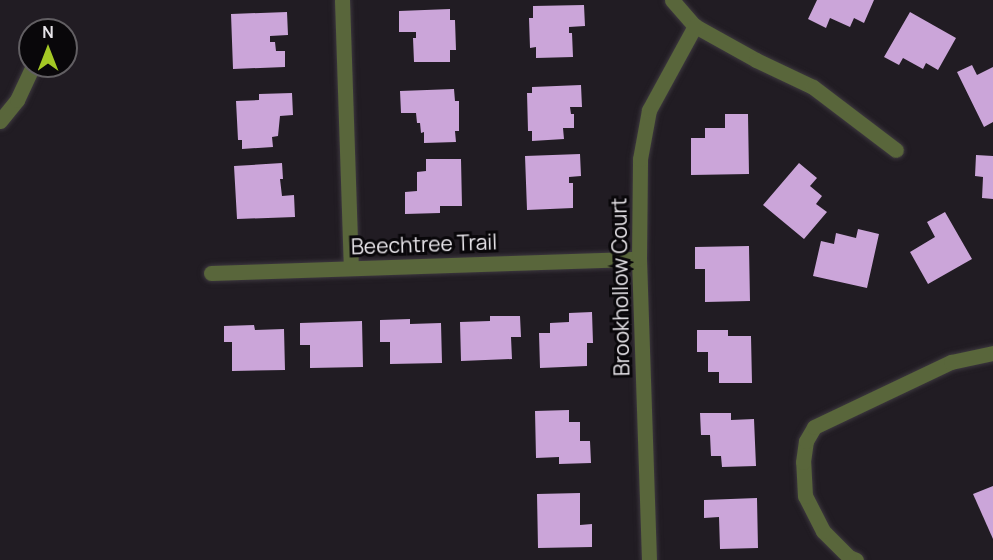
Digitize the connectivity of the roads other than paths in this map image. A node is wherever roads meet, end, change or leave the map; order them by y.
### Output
1 (342, 0) edge
2 (672, 0) edge
3 (695, 26) junction
4 (27, 78) edge
5 (0, 121) edge
6 (896, 150) dead end
7 (639, 259) junction
8 (351, 267) junction
9 (211, 273) dead end
10 (993, 353) edge
11 (649, 560) edge
12 (856, 560) edge

1 - 8 street
2 - 3 street
3 - 6 street
3 - 7 street, Brookhollow Court
4 - 5 street
7 - 8 street, Beechtree Trail
7 - 11 street, Brookhollow Court
8 - 9 street, Beechtree Trail
10 - 12 street

